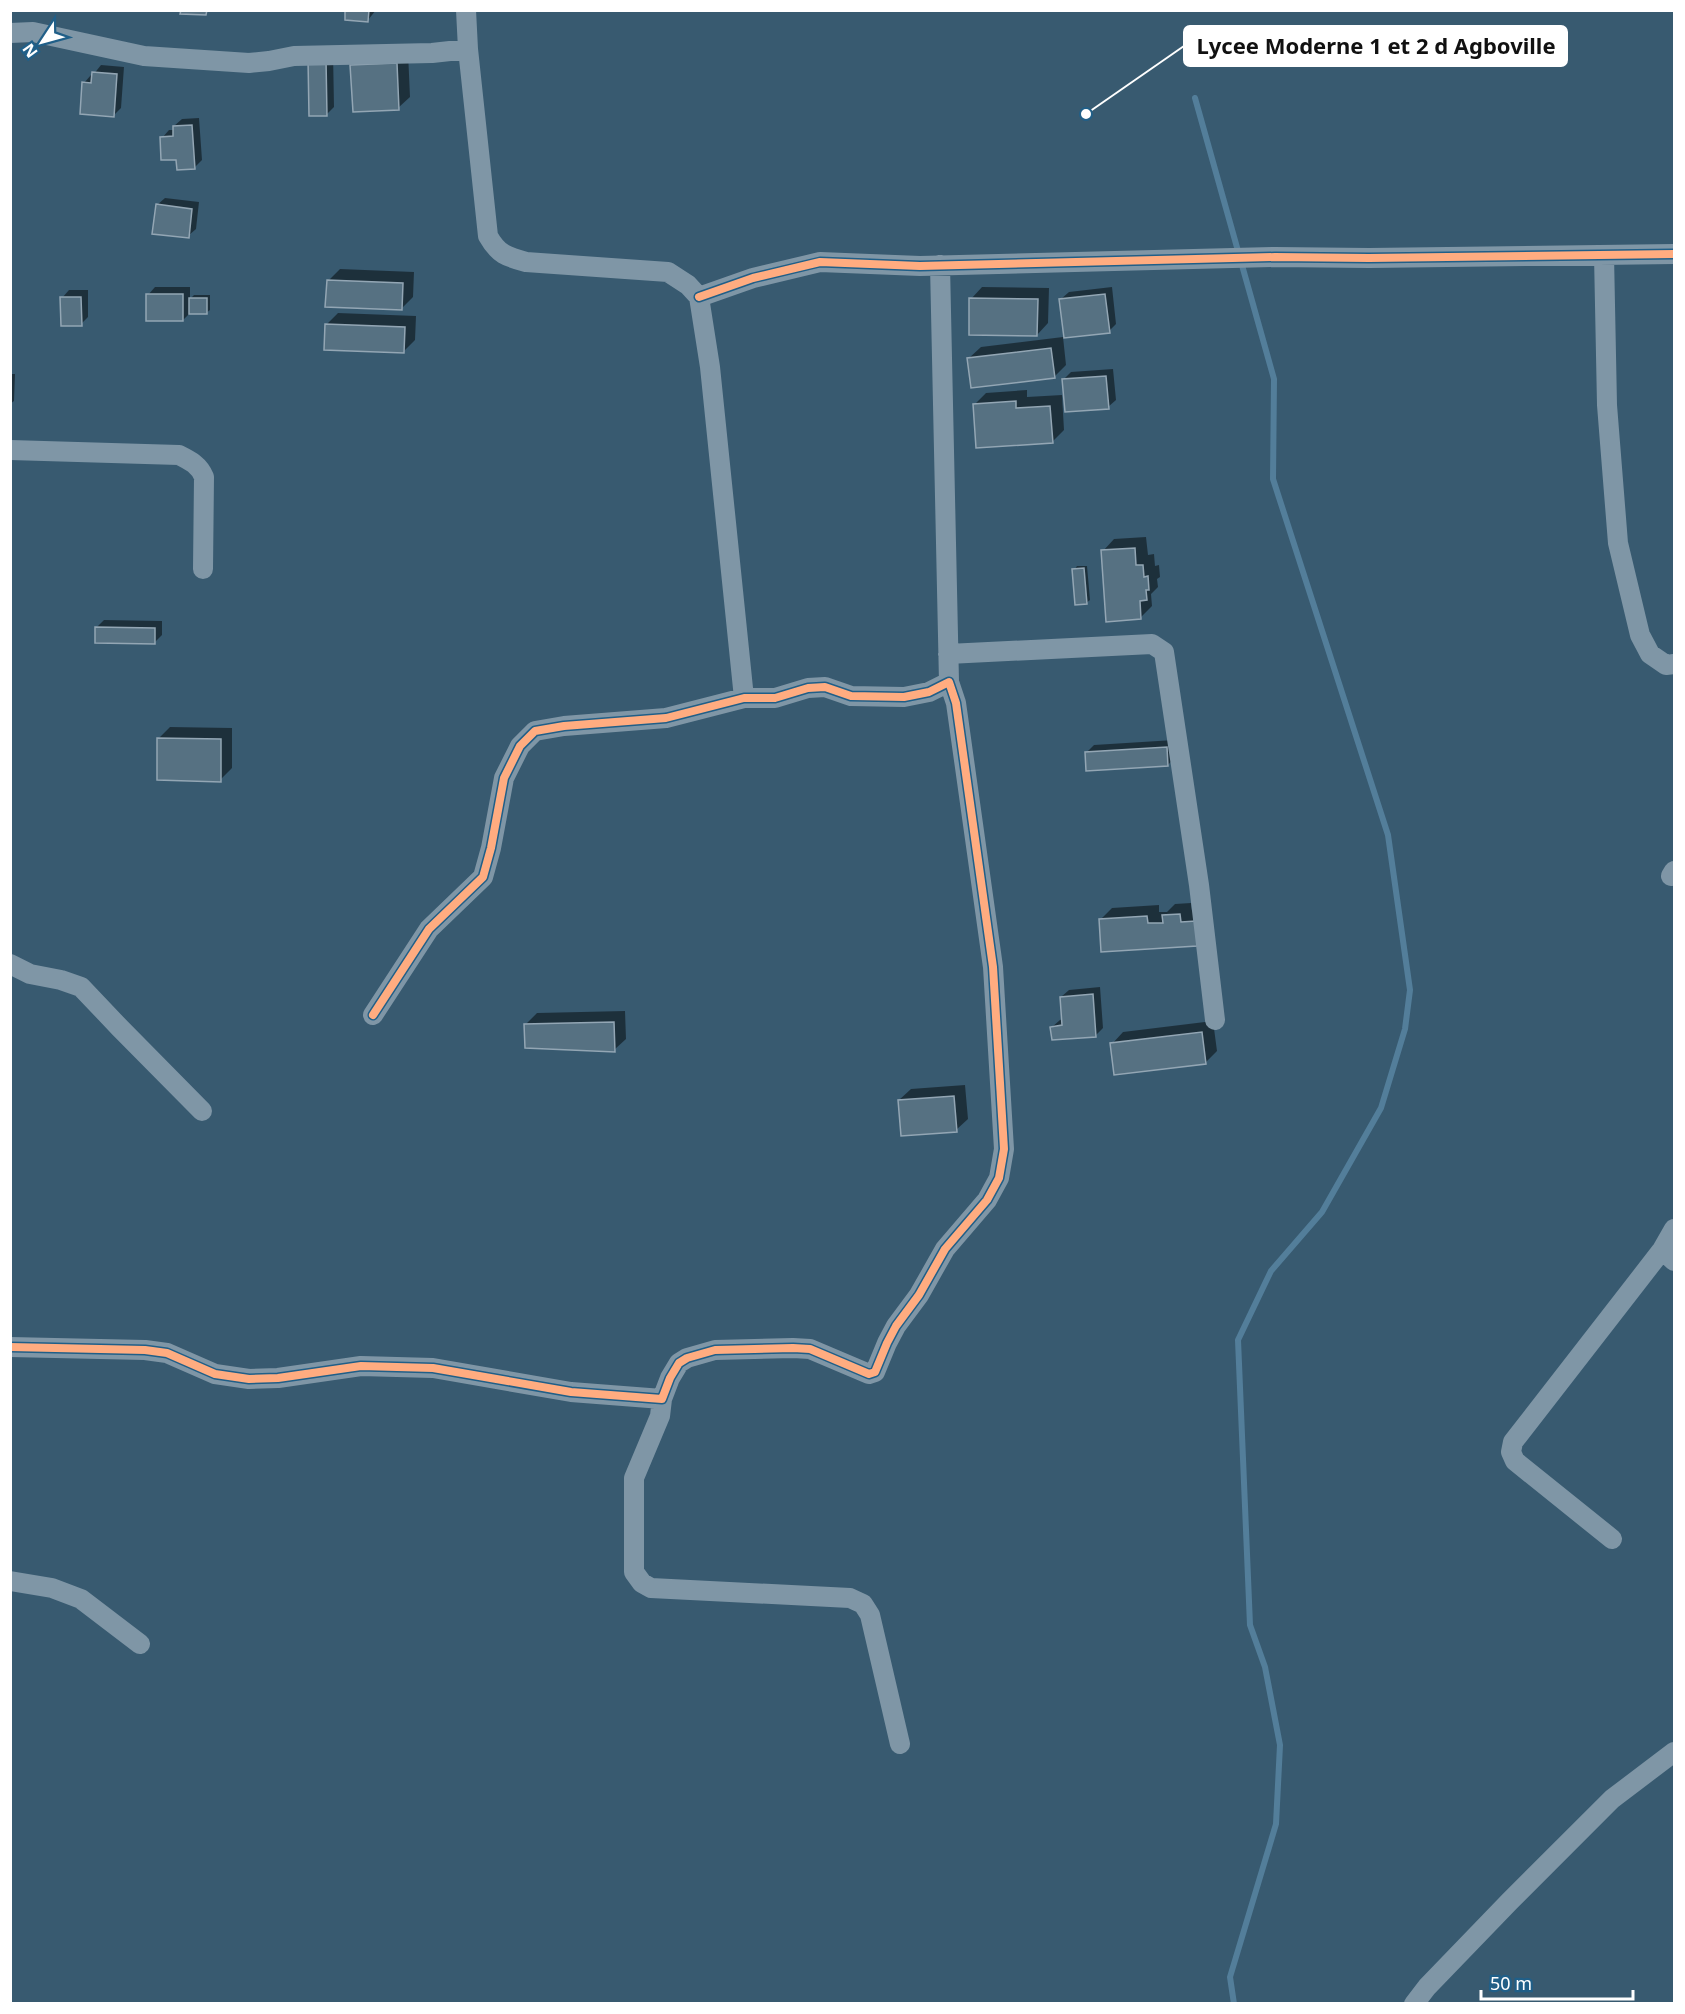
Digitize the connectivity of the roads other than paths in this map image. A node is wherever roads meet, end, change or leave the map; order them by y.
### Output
1 (466, 10) edge
2 (10, 33) edge
3 (468, 50) junction
4 (1674, 254) edge
5 (1604, 255) junction
6 (940, 266) junction
7 (699, 297) junction
8 (10, 450) edge
9 (203, 569) dead end
10 (948, 654) junction
11 (1674, 664) edge
12 (949, 682) junction
13 (744, 698) junction
14 (10, 964) edge
15 (373, 1015) dead end
16 (1215, 1020) dead end
17 (202, 1111) dead end
18 (1674, 1229) edge
19 (1668, 1256) edge
20 (10, 1347) edge
21 (662, 1399) junction
22 (1612, 1539) dead end
23 (10, 1581) edge
24 (140, 1644) dead end
25 (900, 1744) dead end
26 (1674, 1752) edge
27 (1414, 2004) edge

1 - 3 street
2 - 3 street
3 - 7 street
4 - 5 street
5 - 6 street
5 - 11 street
6 - 7 street
6 - 10 street
7 - 13 street
8 - 9 street
10 - 12 street
10 - 16 street
12 - 13 street
12 - 21 street
13 - 15 street
14 - 17 street
18 - 19 street
19 - 22 street
20 - 21 street
21 - 25 street
23 - 24 street
26 - 27 street

